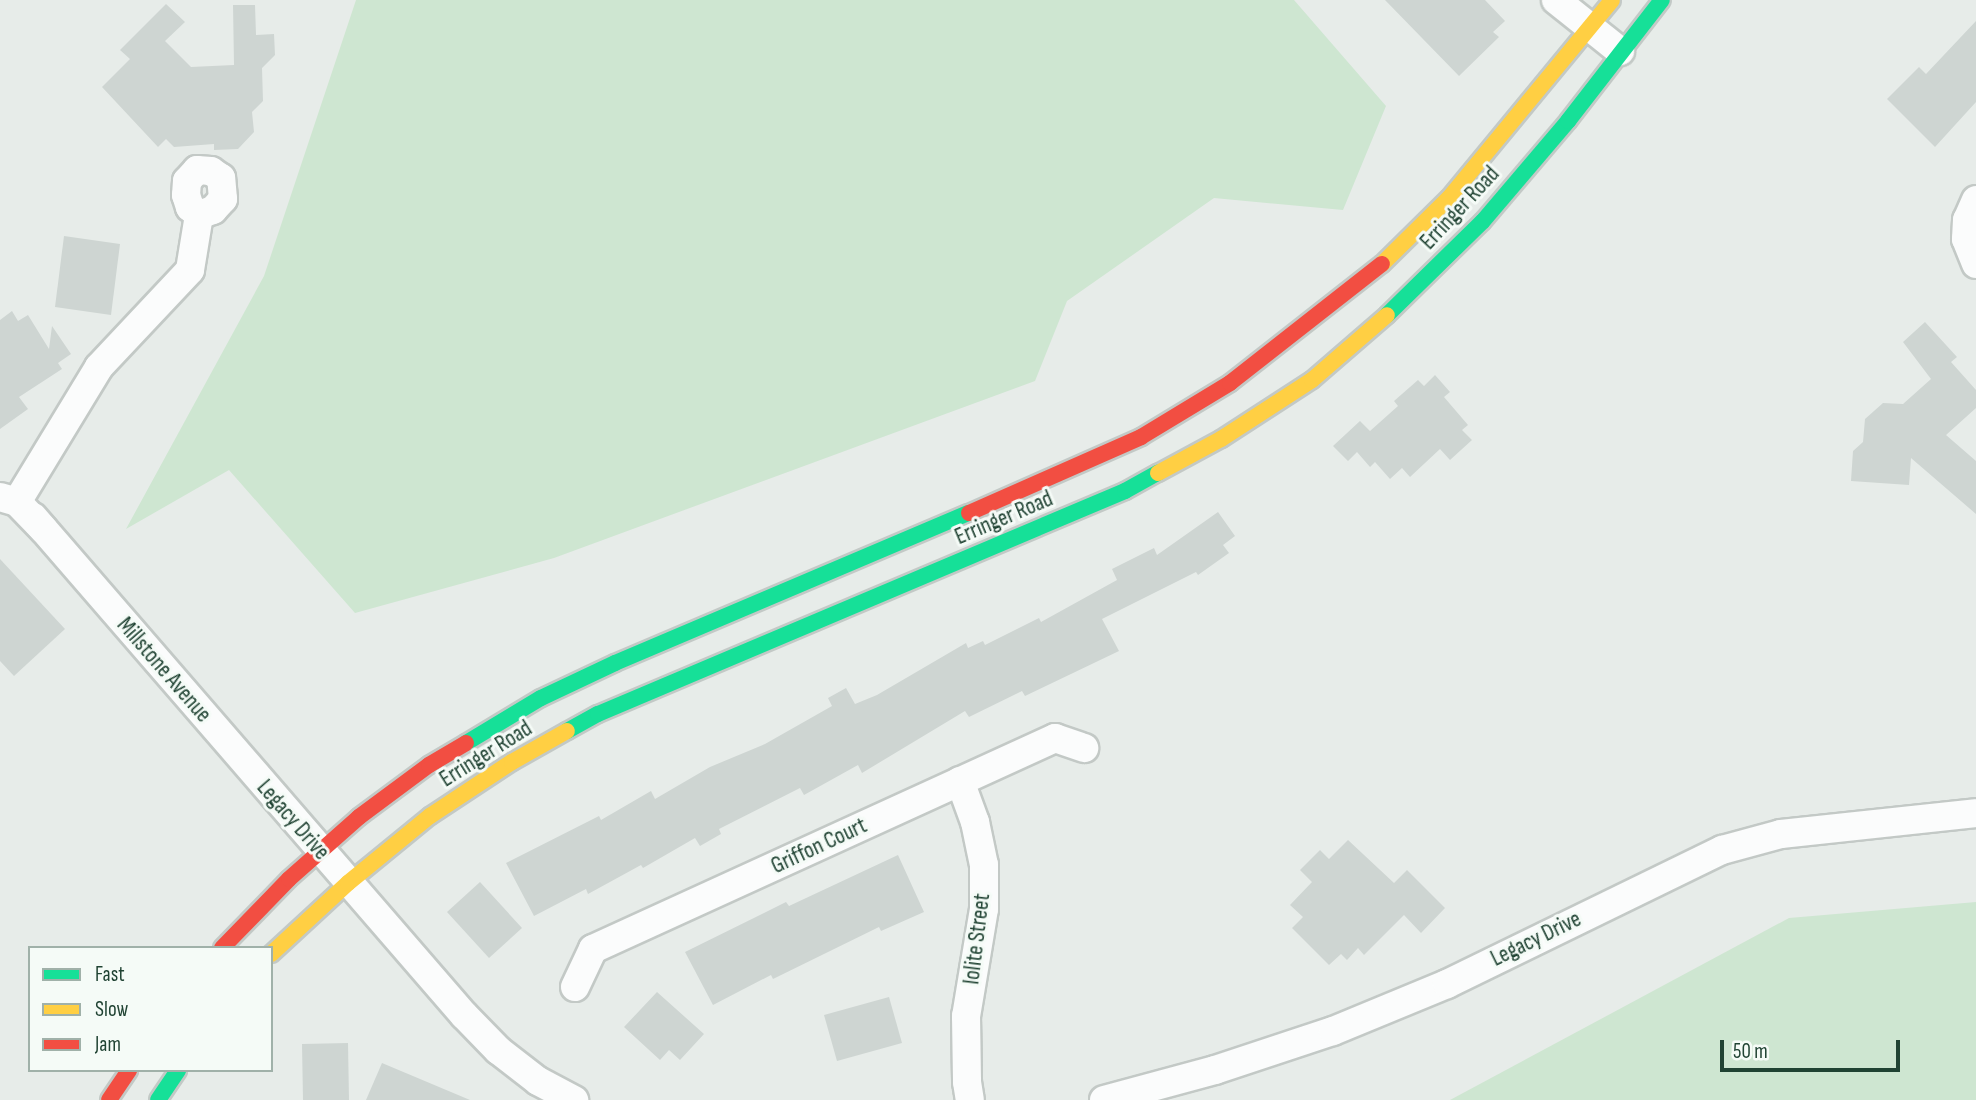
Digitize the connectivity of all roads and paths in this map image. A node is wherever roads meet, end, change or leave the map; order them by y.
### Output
1 (1556, 0) edge
2 (1612, 0) edge
3 (1662, 0) edge
4 (1591, 27) junction
5 (1620, 51) junction
6 (1975, 202) edge
7 (199, 215) dead end
8 (1976, 264) edge
9 (16, 505) edge
10 (1084, 748) dead end
11 (960, 781) junction
12 (1976, 813) edge
13 (320, 852) junction
14 (348, 883) junction
15 (224, 946) edge
16 (273, 952) edge
17 (575, 987) dead end
18 (128, 1072) edge
19 (177, 1072) edge
20 (109, 1100) edge
21 (158, 1100) edge
22 (574, 1100) edge
23 (970, 1100) edge
24 (1104, 1100) edge

1 - 4 street
2 - 4 main road, Erringer Road
3 - 5 main road, Erringer Road
4 - 5 street
4 - 13 main road, Erringer Road
5 - 14 main road, Erringer Road
6 - 8 street
7 - 9 street
9 - 13 street, Millstone Avenue
10 - 11 street, Griffon Court
11 - 17 street, Griffon Court
11 - 23 street, Iolite Street
12 - 24 street, Legacy Drive
13 - 14 street, Legacy Drive
13 - 15 main road, Erringer Road
14 - 16 main road, Erringer Road
14 - 22 street, Legacy Drive
18 - 20 main road
19 - 21 main road

